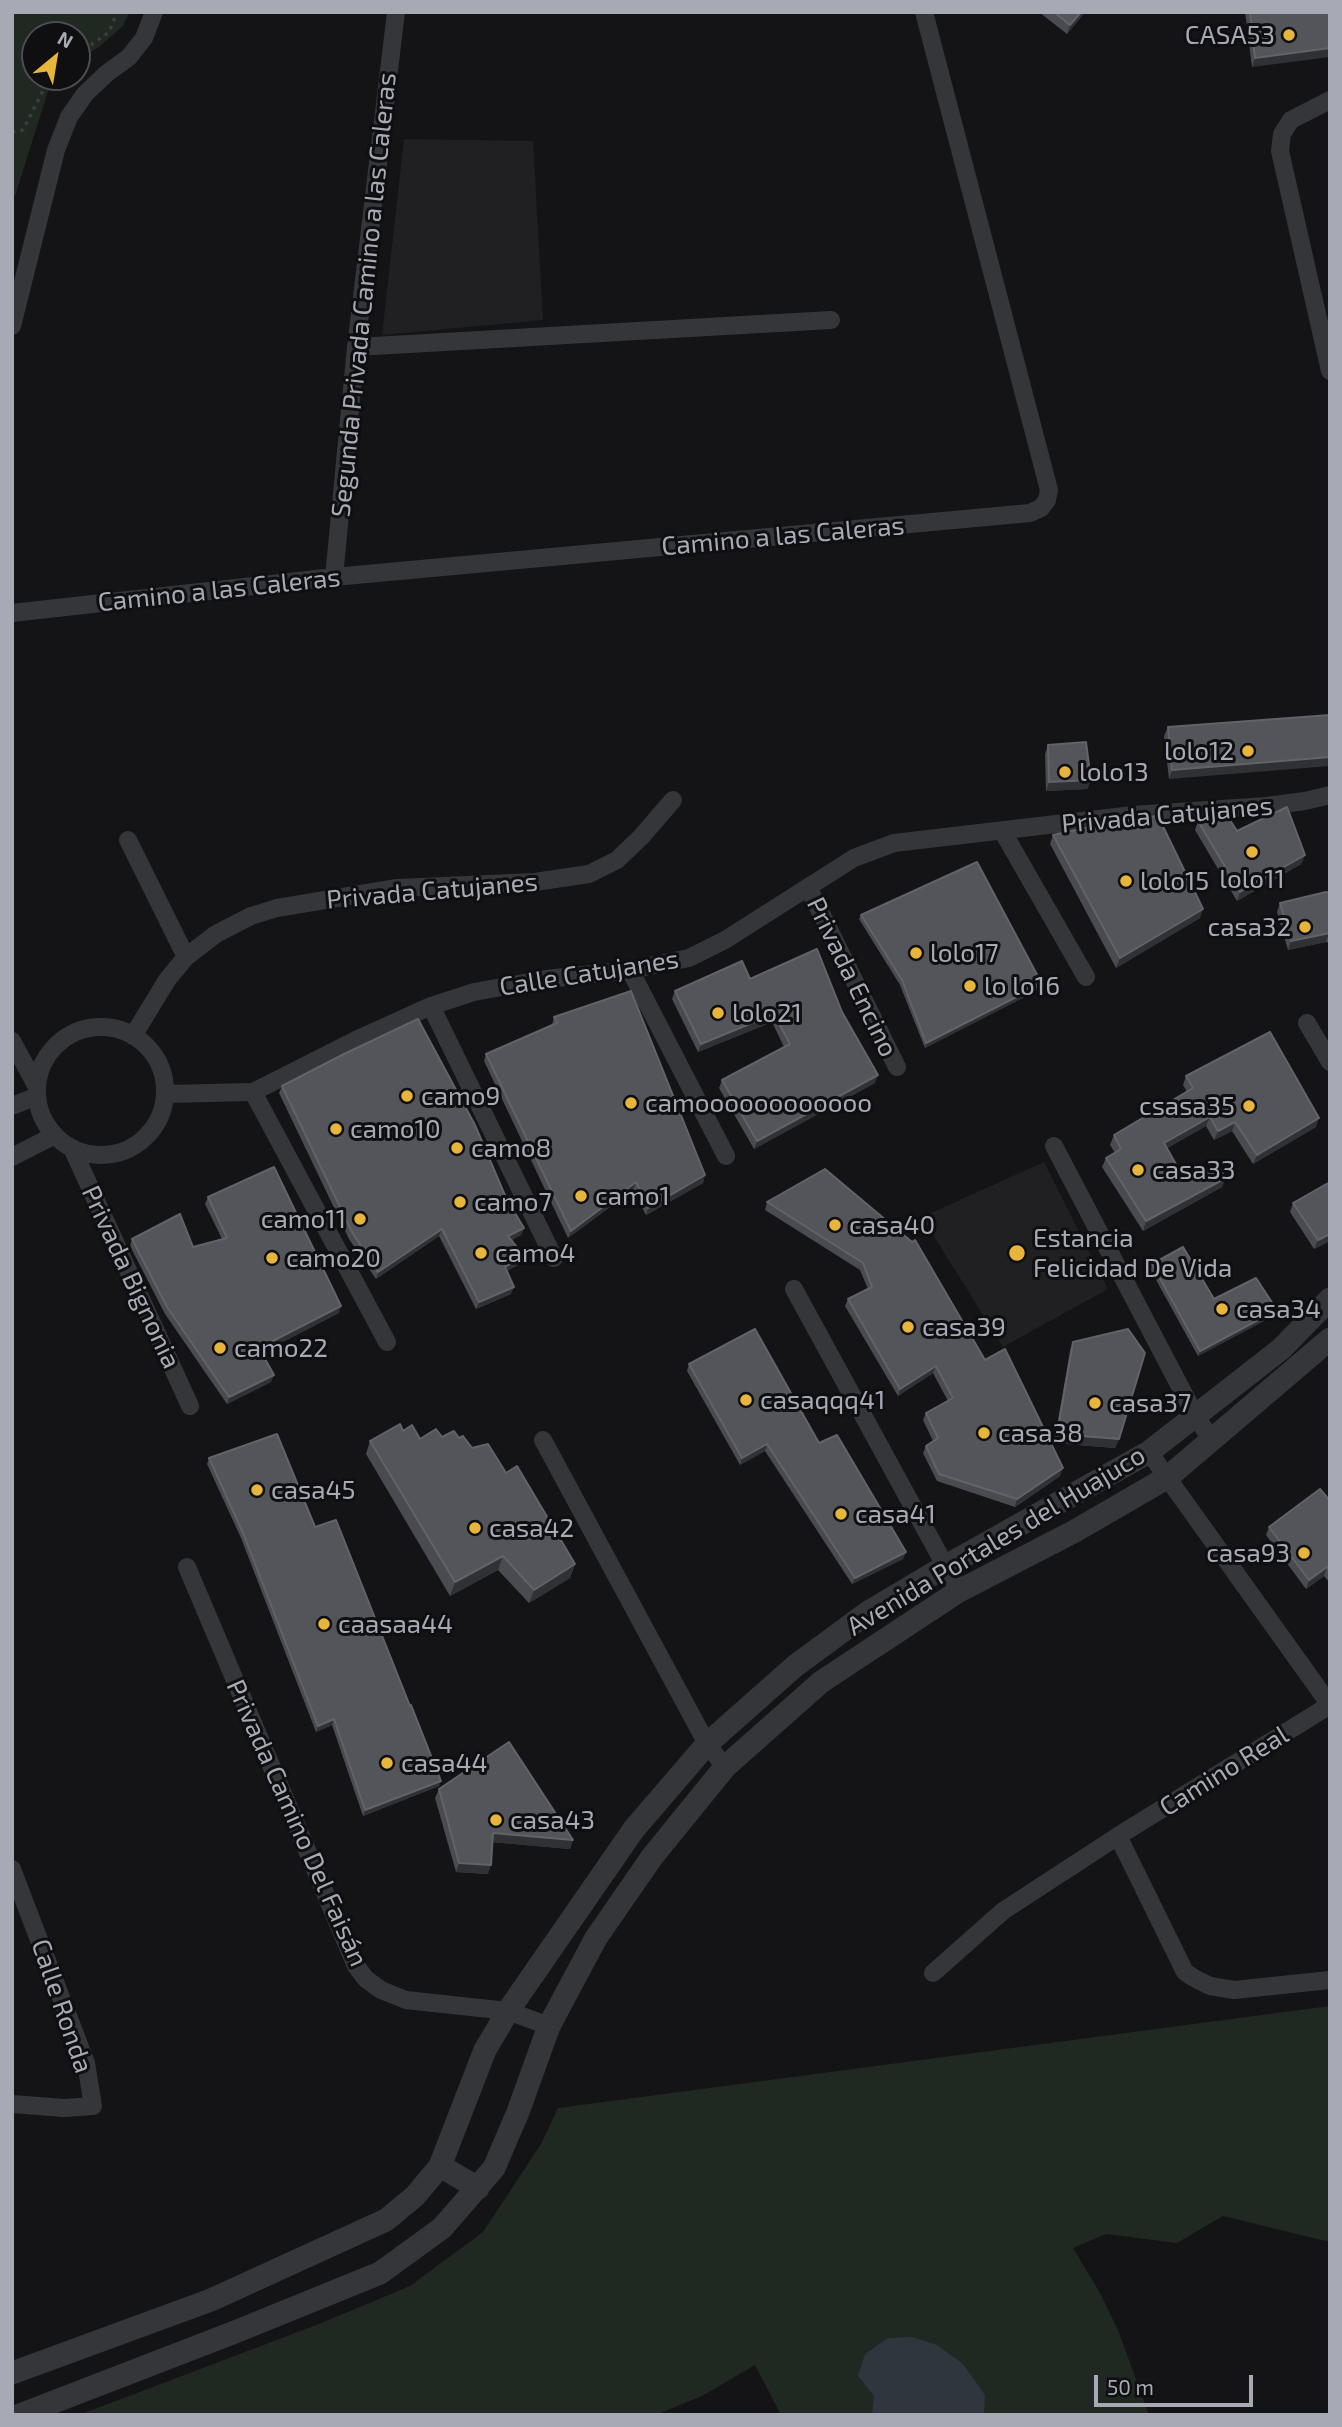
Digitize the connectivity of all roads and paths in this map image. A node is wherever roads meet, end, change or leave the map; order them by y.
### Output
1 (117, 12) edge
2 (154, 12) edge
3 (396, 12) edge
4 (924, 12) edge
5 (91, 45) edge
6 (43, 91) edge
7 (1330, 100) edge
8 (12, 132) edge
9 (831, 320) dead end
10 (12, 326) edge
11 (356, 347) junction
12 (1330, 371) edge
13 (334, 577) junction
14 (12, 613) edge
15 (1330, 795) edge
16 (673, 800) dead end
17 (1003, 832) junction
18 (128, 840) dead end
19 (808, 887) junction
20 (186, 957) junction
21 (630, 970) junction
22 (1086, 977) dead end
23 (431, 1006) junction
24 (1307, 1023) dead end
25 (133, 1036) junction
26 (12, 1041) edge
27 (1330, 1062) edge
28 (897, 1067) dead end
29 (37, 1091) junction
30 (253, 1092) junction
31 (165, 1094) junction
32 (12, 1106) edge
33 (55, 1135) junction
34 (1054, 1146) dead end
35 (72, 1147) junction
36 (726, 1156) dead end
37 (12, 1157) edge
38 (554, 1258) dead end
39 (794, 1289) dead end
40 (1330, 1299) edge
41 (1330, 1339) edge
42 (387, 1342) dead end
43 (190, 1406) dead end
44 (1196, 1417) junction
45 (543, 1440) dead end
46 (1212, 1440) junction
47 (1149, 1452) junction
48 (1168, 1477) junction
49 (946, 1566) junction
50 (187, 1567) dead end
51 (959, 1591) junction
52 (1330, 1705) edge
53 (707, 1744) junction
54 (726, 1767) junction
55 (1118, 1836) junction
56 (12, 1869) edge
57 (933, 1973) dead end
58 (1330, 1980) edge
59 (508, 2011) junction
60 (549, 2025) junction
61 (12, 2104) edge
62 (440, 2166) junction
63 (478, 2188) junction
64 (12, 2373) edge
65 (20, 2415) edge

1 - 5 path
2 - 10 street
3 - 11 street, Segunda Privada Camino a las Caleras
4 - 13 street, Camino a las Caleras
6 - 8 path
7 - 12 street
9 - 11 street
11 - 13 street, Segunda Privada Camino a las Caleras
13 - 14 street, Camino a las Caleras
15 - 17 street, Privada Catujanes
16 - 20 street, Privada Catujanes
17 - 19 street, Calle Catujanes
17 - 22 street
18 - 20 street
19 - 21 street, Calle Catujanes
19 - 28 street, Privada Encino
20 - 25 street, Privada Catujanes
21 - 23 street, Calle Catujanes
21 - 36 street
23 - 30 street, Calle Catujanes
23 - 38 street
24 - 27 street
25 - 29 street
25 - 31 street
26 - 29 street
29 - 32 street
29 - 33 street
30 - 31 street, Calle Catujanes
30 - 42 street
31 - 35 street
33 - 35 street
33 - 37 street
34 - 44 street
35 - 43 street, Privada Bignonia
39 - 49 street
40 - 44 street, Avenida Portales del Huajuco
41 - 46 street, Avenida Portales del Huajuco
44 - 46 street
44 - 47 street, Avenida Portales del Huajuco
45 - 53 street
46 - 48 street, Avenida Portales del Huajuco
47 - 48 street
47 - 49 street, Avenida Portales del Huajuco
48 - 51 street, Avenida Portales del Huajuco
48 - 52 street
49 - 51 street
49 - 53 street, Avenida Portales del Huajuco
50 - 59 street, Privada Camino Del Faisán
51 - 54 street, Avenida Portales del Huajuco
52 - 55 street, Camino Real
53 - 54 street
53 - 59 street, Avenida Portales del Huajuco
54 - 60 street, Avenida Portales del Huajuco
55 - 57 street, Camino Real
55 - 58 street
56 - 61 street, Calle Ronda
59 - 60 street, Privada Camino Del Faisán
59 - 62 street, Avenida Portales del Huajuco
60 - 63 street, Avenida Portales del Huajuco
62 - 63 street
62 - 64 street, Avenida Portales del Huajuco
63 - 65 street, Avenida Portales del Huajuco

